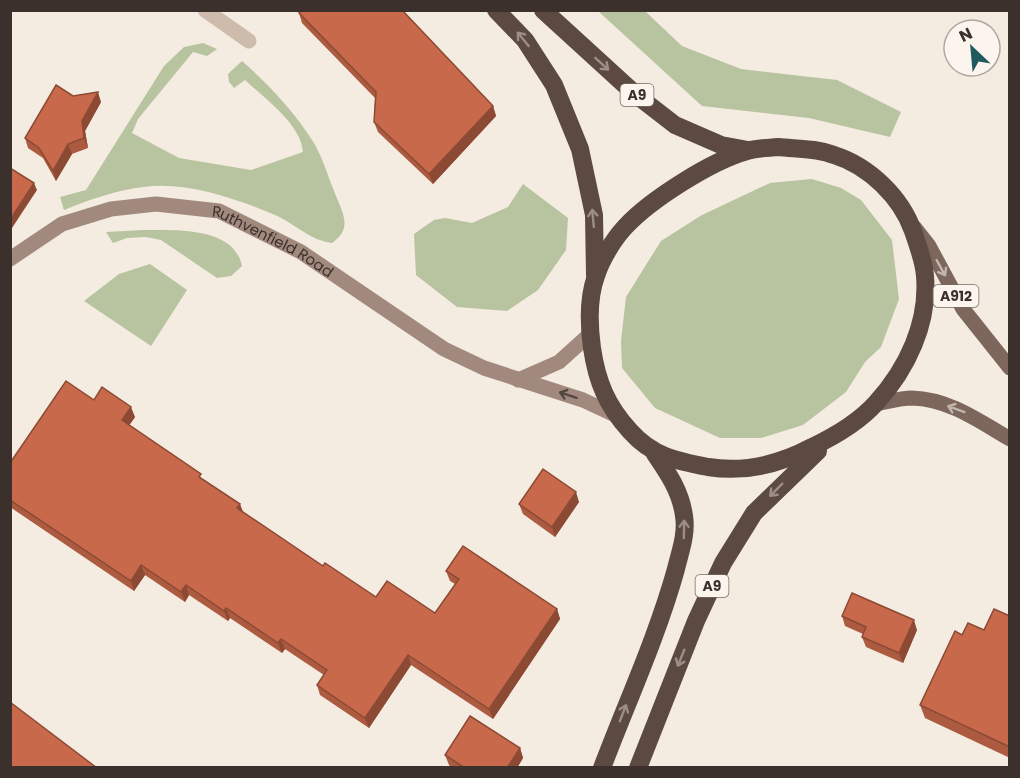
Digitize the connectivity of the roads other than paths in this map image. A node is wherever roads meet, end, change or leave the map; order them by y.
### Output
1 (205, 10) edge
2 (496, 10) edge
3 (543, 10) edge
4 (249, 41) dead end
5 (748, 150) junction
6 (909, 220) junction
7 (11, 258) edge
8 (595, 277) junction
9 (590, 334) junction
10 (1010, 368) edge
11 (518, 380) junction
12 (875, 404) junction
13 (615, 415) junction
14 (834, 436) junction
15 (1010, 439) edge
16 (655, 454) junction
17 (602, 768) edge
18 (638, 768) edge

1 - 4 street
8 -> 2 highway
3 -> 5 highway, A9
5 - 6 highway
5 - 8 highway
6 -> 10 main road, A912
6 - 12 highway
7 - 11 street, Ruthvenfield Road
8 - 9 highway
9 - 11 street
9 - 13 highway
13 -> 11 street, Ruthvenfield Road
12 - 14 highway
15 -> 12 main road
13 - 16 highway
14 - 16 highway
14 -> 18 highway, A9
17 -> 16 highway, A9

